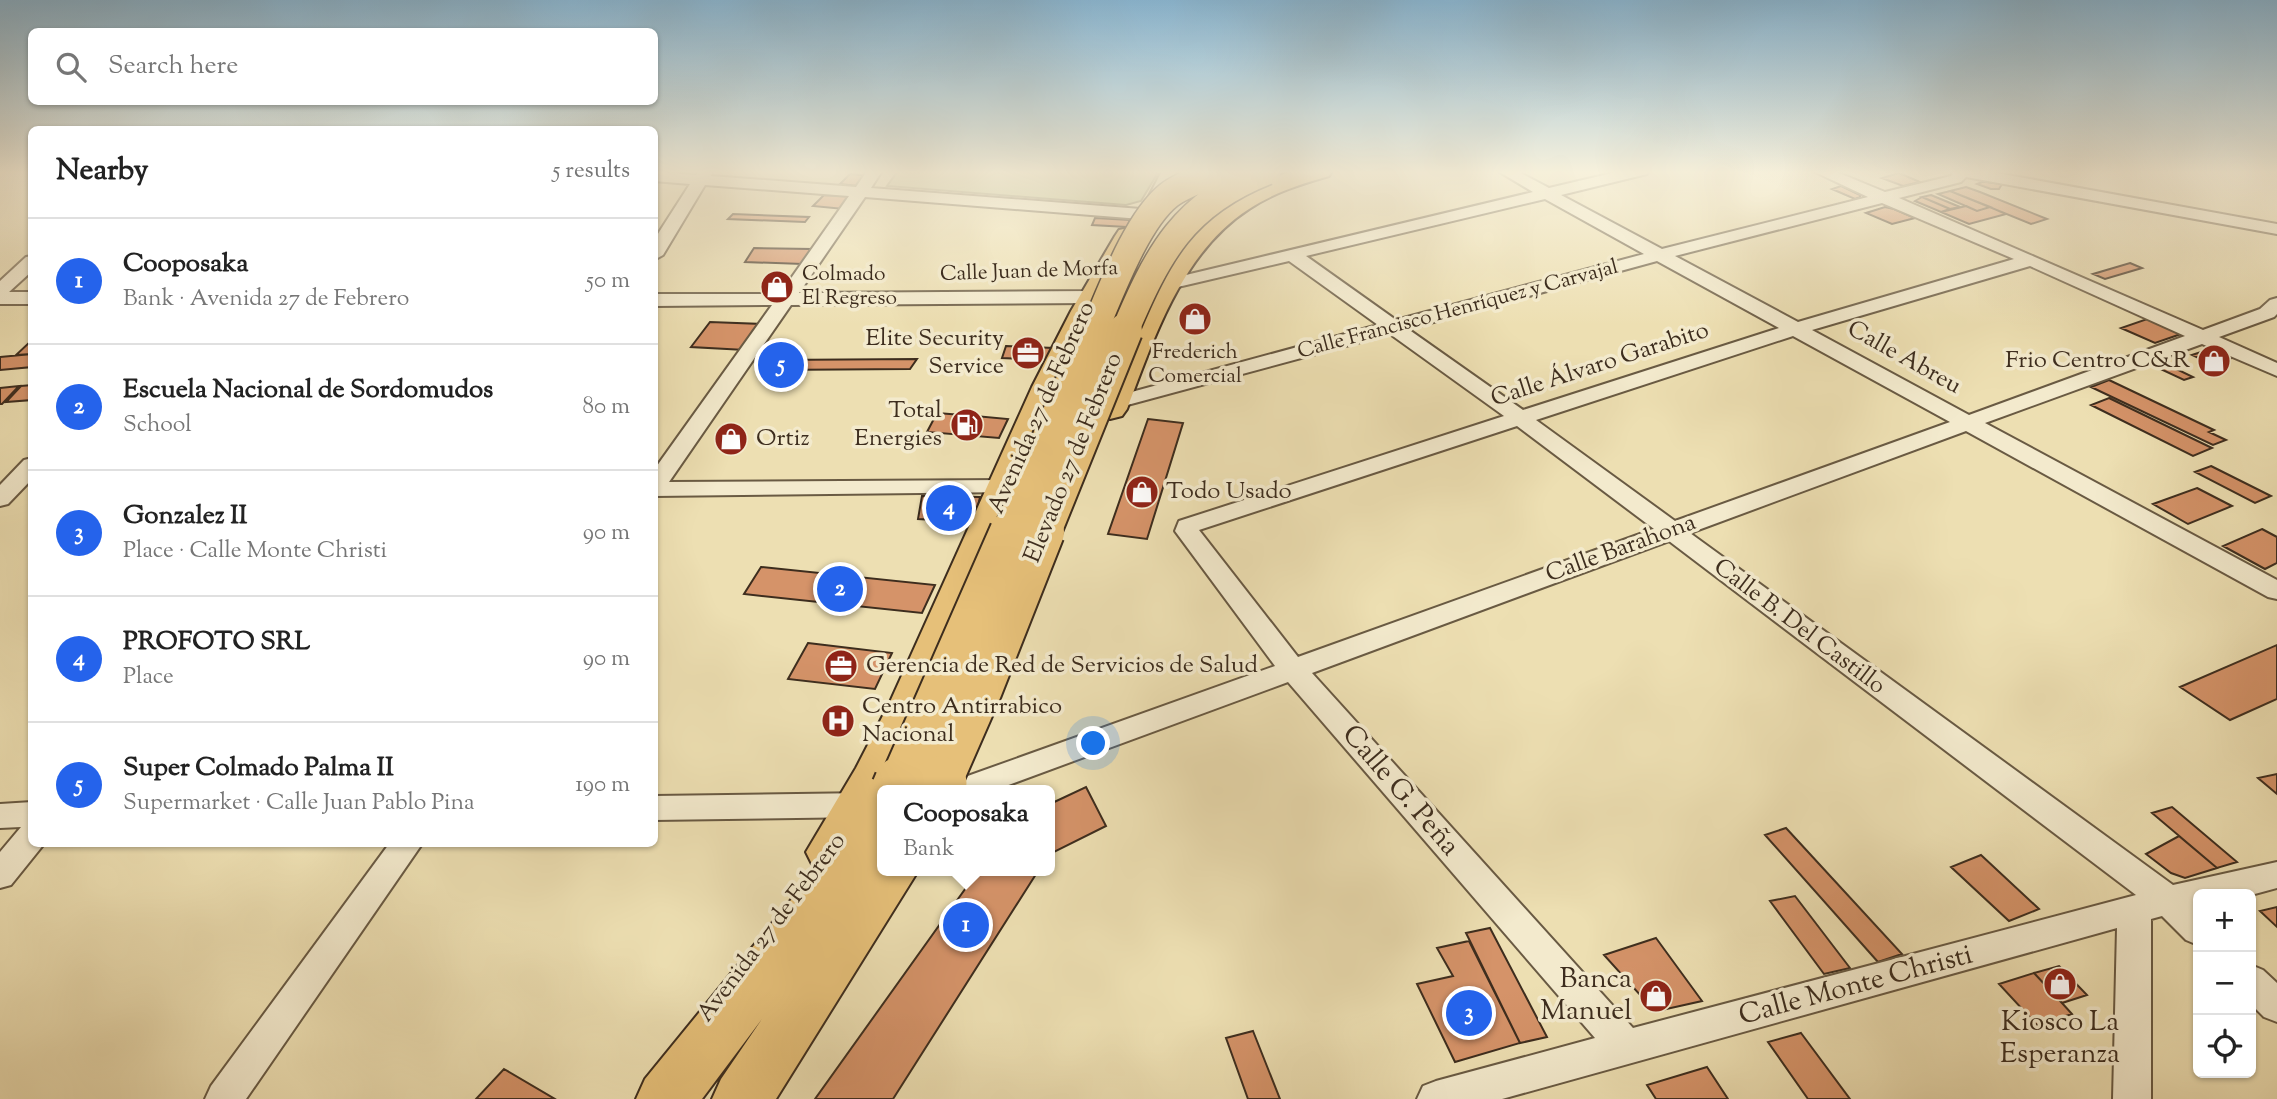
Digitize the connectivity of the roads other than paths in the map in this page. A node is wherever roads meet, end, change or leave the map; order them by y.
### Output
1 (674, 222) edge
2 (838, 222) edge
3 (1143, 222) edge
4 (1147, 222) edge
5 (1187, 222) edge
6 (1194, 222) edge
7 (1217, 222) edge
8 (1429, 222) edge
9 (1600, 222) edge
10 (1789, 222) edge
11 (1942, 222) edge
12 (2240, 222) edge
13 (2277, 229) edge
14 (658, 248) edge
15 (1660, 255) junction
16 (1294, 256) junction
17 (2031, 260) junction
18 (28, 265) edge
19 (0, 291) edge
20 (1151, 296) junction
21 (1090, 297) junction
22 (0, 298) edge
23 (28, 298) edge
24 (784, 298) junction
25 (658, 300) edge
26 (2277, 304) edge
27 (1396, 328) junction
28 (1795, 329) junction
29 (2201, 337) junction
30 (2277, 370) edge
31 (1113, 403) junction
32 (1520, 418) junction
33 (1969, 424) junction
34 (28, 469) edge
35 (658, 482) edge
36 (1005, 487) junction
37 (658, 488) edge
38 (0, 498) edge
39 (28, 498) edge
40 (1187, 526) joint
41 (1669, 530) junction
42 (2275, 587) edge
43 (1293, 670) junction
44 (887, 785) edge
45 (890, 785) edge
46 (939, 785) edge
47 (957, 785) edge
48 (976, 785) edge
49 (877, 803) edge
50 (658, 808) edge
51 (877, 808) edge
52 (877, 810) edge
53 (28, 814) edge
54 (0, 816) edge
55 (28, 841) edge
56 (404, 847) edge
57 (0, 875) edge
58 (2277, 875) edge
59 (890, 876) edge
60 (905, 876) edge
61 (2168, 900) junction
62 (2134, 912) junction
63 (2193, 925) edge
64 (2256, 986) edge
65 (2277, 1006) edge
66 (1626, 1047) junction
67 (224, 1099) edge
68 (641, 1099) edge
69 (666, 1099) edge
70 (742, 1099) edge
71 (762, 1099) edge
72 (1436, 1099) edge
73 (2132, 1099) edge

1 - 14 street
2 - 24 street
3 - 21 main road, Avenida 27 de Febrero
4 - 45 main road, Elevado 27 de Febrero, bridge
5 - 20 main road, Elevado 27 de Febrero, bridge
6 - 20 main road, bridge
7 - 20 main road
8 - 16 street, Calle Juan de Morfa
9 - 15 street, Calle Abreu
10 - 15 street, Calle Francisco Henríquez y Carvajal
11 - 17 street
12 - 13 street
15 - 27 street, Calle Francisco Henríquez y Carvajal
15 - 28 street, Calle Abreu
16 - 20 street, Calle Juan de Morfa
16 - 27 street, Calle B. Del Castillo
17 - 28 street, Calle Álvaro Garabito
17 - 29 street
18 - 19 street
20 - 21 street, Calle Juan de Morfa
20 - 31 main road
20 - 46 main road, Elevado 27 de Febrero, bridge
21 - 24 street, Calle Juan de Morfa
21 - 36 main road, Avenida 27 de Febrero
22 - 23 street
24 - 25 street, Calle Juan de Morfa
24 - 35 street
26 - 29 street, Calle Barahona
27 - 31 street, Calle Francisco Henríquez y Carvajal
27 - 32 street, Calle B. Del Castillo
28 - 32 street, Calle Álvaro Garabito
28 - 33 street, Calle Abreu
29 - 30 street
29 - 33 street, Calle Barahona
31 - 47 main road
32 - 40 street, Calle Álvaro Garabito
32 - 41 street, Calle B. Del Castillo
33 - 41 street, Calle Barahona
33 - 42 street, Calle Abreu
34 - 38 street
36 - 37 street
36 - 44 main road, Avenida 27 de Febrero
38 - 39 street
40 - 43 street, Calle G. Peña
41 - 43 street, Calle Barahona
41 - 61 street, Calle B. Del Castillo
43 - 48 street, Calle Barahona
43 - 66 street, Calle G. Peña
49 - 50 street
51 - 68 main road, Avenida 27 de Febrero
52 - 69 main road, Elevado 27 de Febrero
53 - 54 street
55 - 57 street
56 - 67 street
58 - 61 street, Calle Monte Christi
59 - 70 main road
60 - 71 main road
61 - 62 street, Calle Monte Christi
61 - 63 street, Calle B. Del Castillo
62 - 66 street, Calle Monte Christi
62 - 73 street
64 - 65 street
66 - 72 street, Calle Monte Christi

